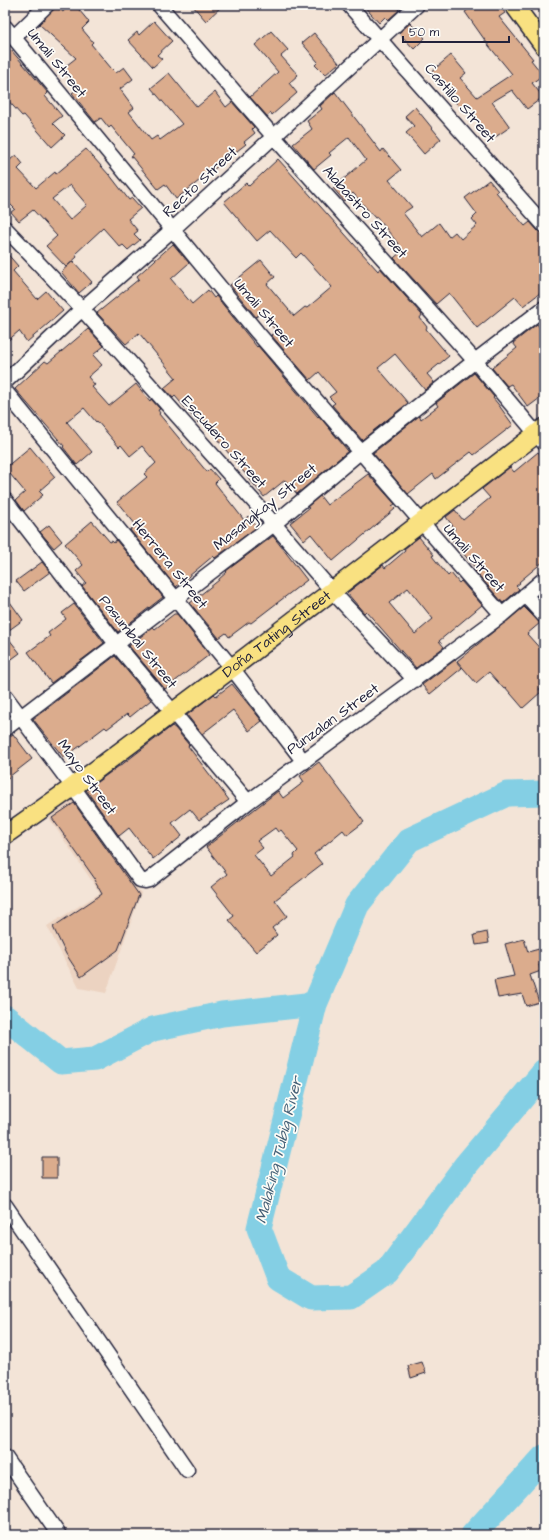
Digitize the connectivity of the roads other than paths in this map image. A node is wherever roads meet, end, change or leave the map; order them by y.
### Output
1 (47, 5) edge
2 (159, 5) edge
3 (349, 5) edge
4 (417, 5) edge
5 (514, 5) edge
6 (9, 32) edge
7 (381, 40) junction
8 (544, 46) edge
9 (274, 137) junction
10 (544, 225) edge
11 (5, 228) edge
12 (172, 230) junction
13 (544, 308) edge
14 (82, 309) junction
15 (475, 361) junction
16 (5, 382) edge
17 (5, 391) edge
18 (541, 435) edge
19 (360, 452) junction
20 (5, 500) edge
21 (421, 523) junction
22 (274, 524) junction
23 (544, 579) edge
24 (332, 591) junction
25 (525, 595) junction
26 (177, 599) junction
27 (502, 615) junction
28 (544, 616) edge
29 (117, 645) junction
30 (232, 668) junction
31 (415, 680) junction
32 (5, 696) edge
33 (172, 712) junction
34 (21, 717) junction
35 (5, 729) edge
36 (304, 762) junction
37 (73, 787) junction
38 (248, 802) junction
39 (5, 835) edge
40 (140, 880) joint
41 (5, 1205) edge
42 (5, 1458) edge
43 (188, 1470) dead end
44 (59, 1535) edge

1 - 6 street
2 - 9 street, Alabastro Street
3 - 7 street, Castillo Street
4 - 7 street, Recto Street
5 - 8 main road
6 - 12 street, Umali Street
7 - 9 street, Recto Street
7 - 10 street, Castillo Street
9 - 12 street, Recto Street
9 - 15 street, Alabastro Street
11 - 14 street, Escudero Street
12 - 14 street, Recto Street
12 - 19 street, Umali Street
13 - 15 street, Masangkay Street
14 - 16 street, Recto Street
14 - 22 street, Escudero Street
15 - 18 street, Alabastro Street
15 - 19 street, Masangkay Street
17 - 26 street, Herrera Street
18 - 21 main road, Doña Tating Street
19 - 21 street, Umali Street
19 - 22 street, Masangkay Street
20 - 29 street, Pasumbal Street
21 - 24 main road, Doña Tating Street
21 - 27 street, Umali Street
22 - 24 street, Escudero Street
22 - 26 street, Masangkay Street
23 - 25 street, Punzalan Street
24 - 30 main road, Doña Tating Street
24 - 31 street, Escudero Street
25 - 27 street, Punzalan Street
25 - 28 street
26 - 29 street, Masangkay Street
26 - 30 street, Herrera Street
27 - 31 street, Punzalan Street
29 - 33 street, Pasumbal Street
29 - 34 street, Masangkay Street
30 - 33 main road, Doña Tating Street
30 - 36 street, Herrera Street
31 - 36 street, Punzalan Street
32 - 34 street, Mayo Street
33 - 37 main road, Doña Tating Street
33 - 38 street, Pasumbal Street
34 - 35 street, Masangkay Street
34 - 37 street, Mayo Street
36 - 38 street, Punzalan Street
37 - 39 main road, Doña Tating Street
37 - 40 street, Mayo Street
38 - 40 street, Punzalan Street
41 - 43 street
42 - 44 street

